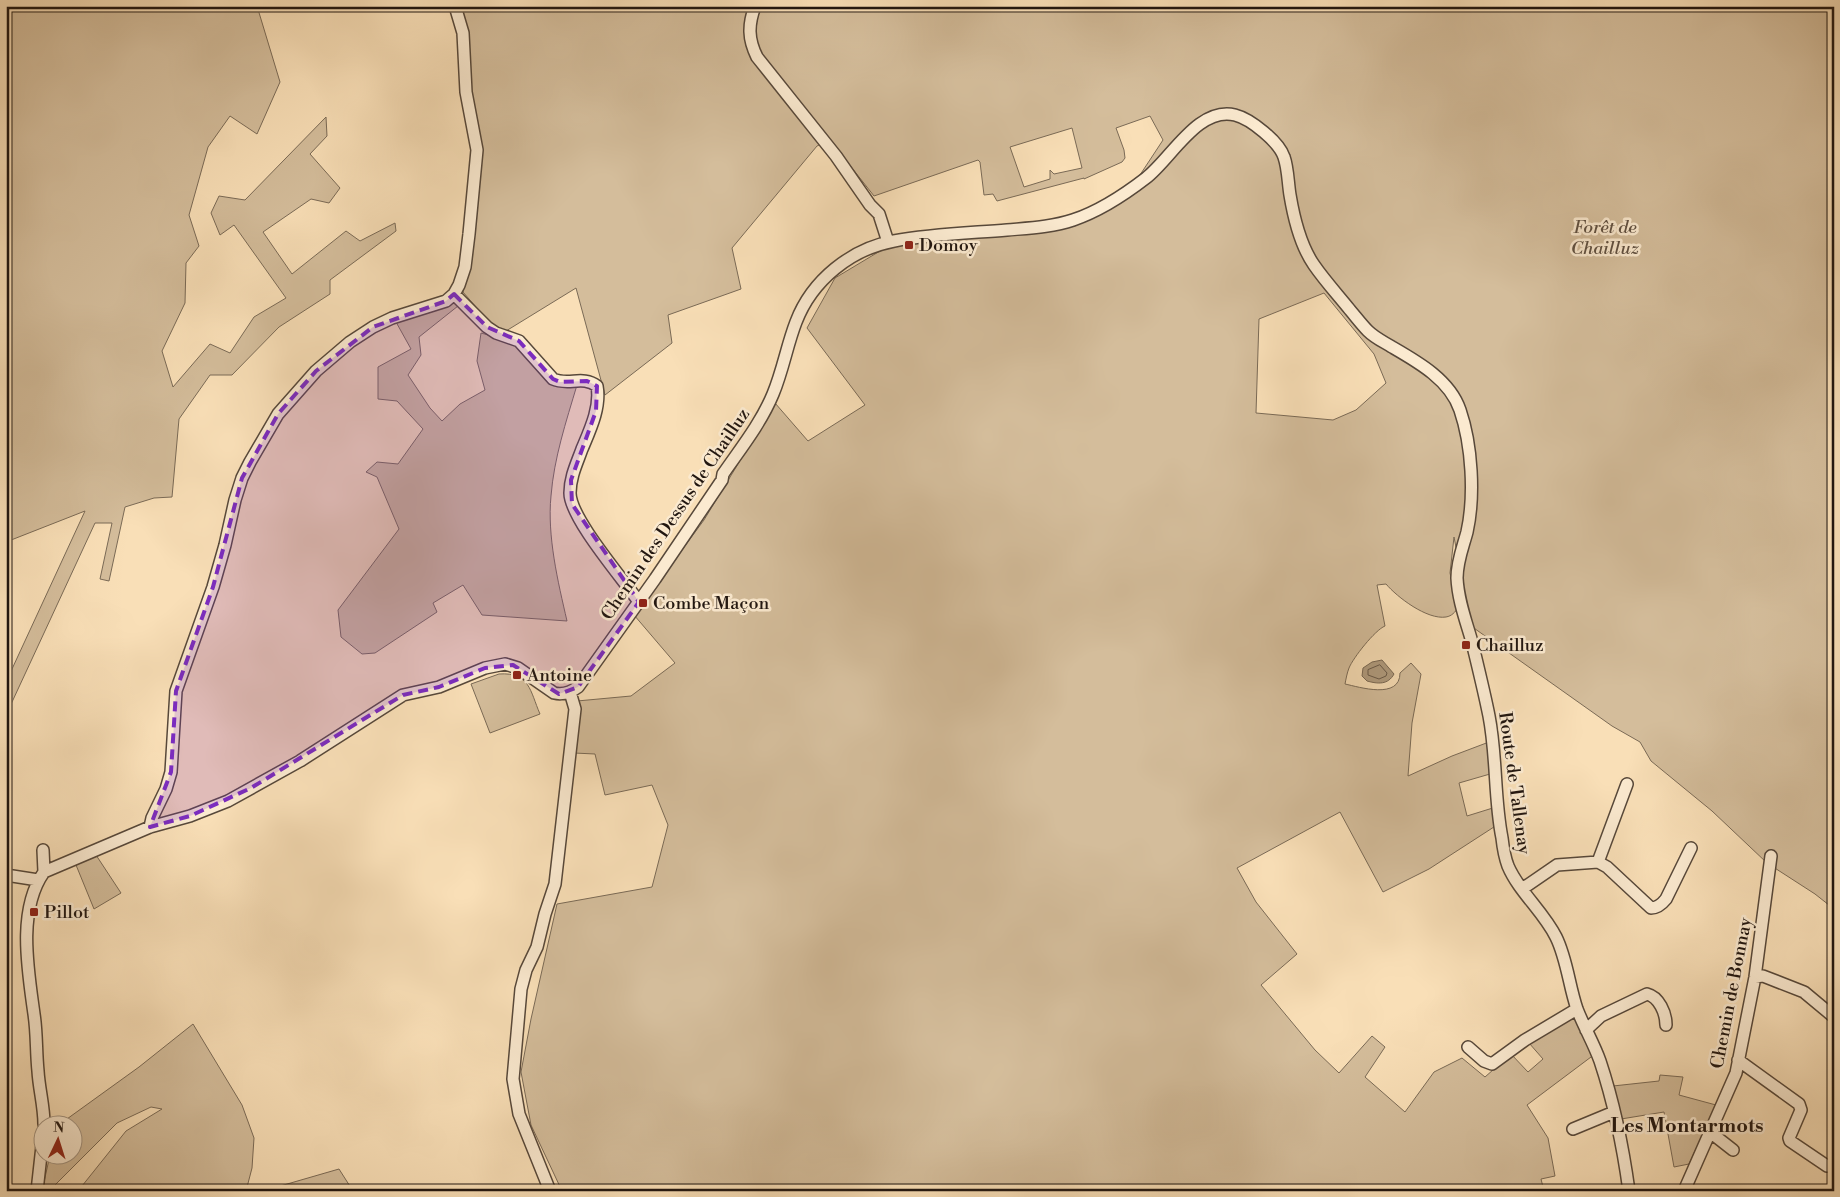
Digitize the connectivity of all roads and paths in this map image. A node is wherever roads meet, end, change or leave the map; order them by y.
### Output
1 (455, 6) edge
2 (755, 6) edge
3 (888, 242) junction
4 (454, 294) junction
5 (639, 602) junction
6 (1465, 616) joint
7 (570, 692) junction
8 (1627, 784) dead end
9 (150, 827) junction
10 (1692, 848) dead end
11 (43, 850) dead end
12 (1771, 856) dead end
13 (1598, 862) junction
14 (6, 876) edge
15 (41, 876) junction
16 (1522, 889) junction
17 (1756, 977) junction
18 (1834, 1002) edge
19 (1577, 1009) junction
20 (1831, 1014) edge
21 (1666, 1025) dead end
22 (1586, 1030) junction
23 (1468, 1047) dead end
24 (1738, 1060) junction
25 (1614, 1112) junction
26 (43, 1114) edge
27 (1574, 1129) dead end
28 (1710, 1132) junction
29 (1733, 1150) dead end
30 (40, 1164) edge
31 (1826, 1166) dead end
32 (37, 1191) edge
33 (550, 1191) edge
34 (1629, 1191) edge
35 (1684, 1191) edge

1 - 4 street
2 - 3 street
3 - 5 street, Chemin des Dessus de Chailluz
3 - 6 street, Chemin des Dessus de Chailluz
4 - 5 street
4 - 9 street
5 - 7 street, Chemin des Dessus de Chailluz
6 - 16 street, Route de Tallenay
7 - 9 street
7 - 33 street
8 - 13 street
9 - 15 street
10 - 13 street
11 - 15 street
12 - 17 street, Chemin de Bonnay
13 - 16 street
14 - 15 street
15 - 26 street
16 - 19 street, Route de Tallenay
17 - 20 street
17 - 24 street, Chemin de Bonnay
18 - 20 street
19 - 22 street, Route de Tallenay
19 - 23 street
21 - 22 street
22 - 25 street, Route de Tallenay
24 - 28 street, Chemin de Bonnay
24 - 31 street
25 - 27 street
25 - 34 street, Route de Tallenay
28 - 29 street
28 - 35 street, Chemin de Bonnay
30 - 32 street

